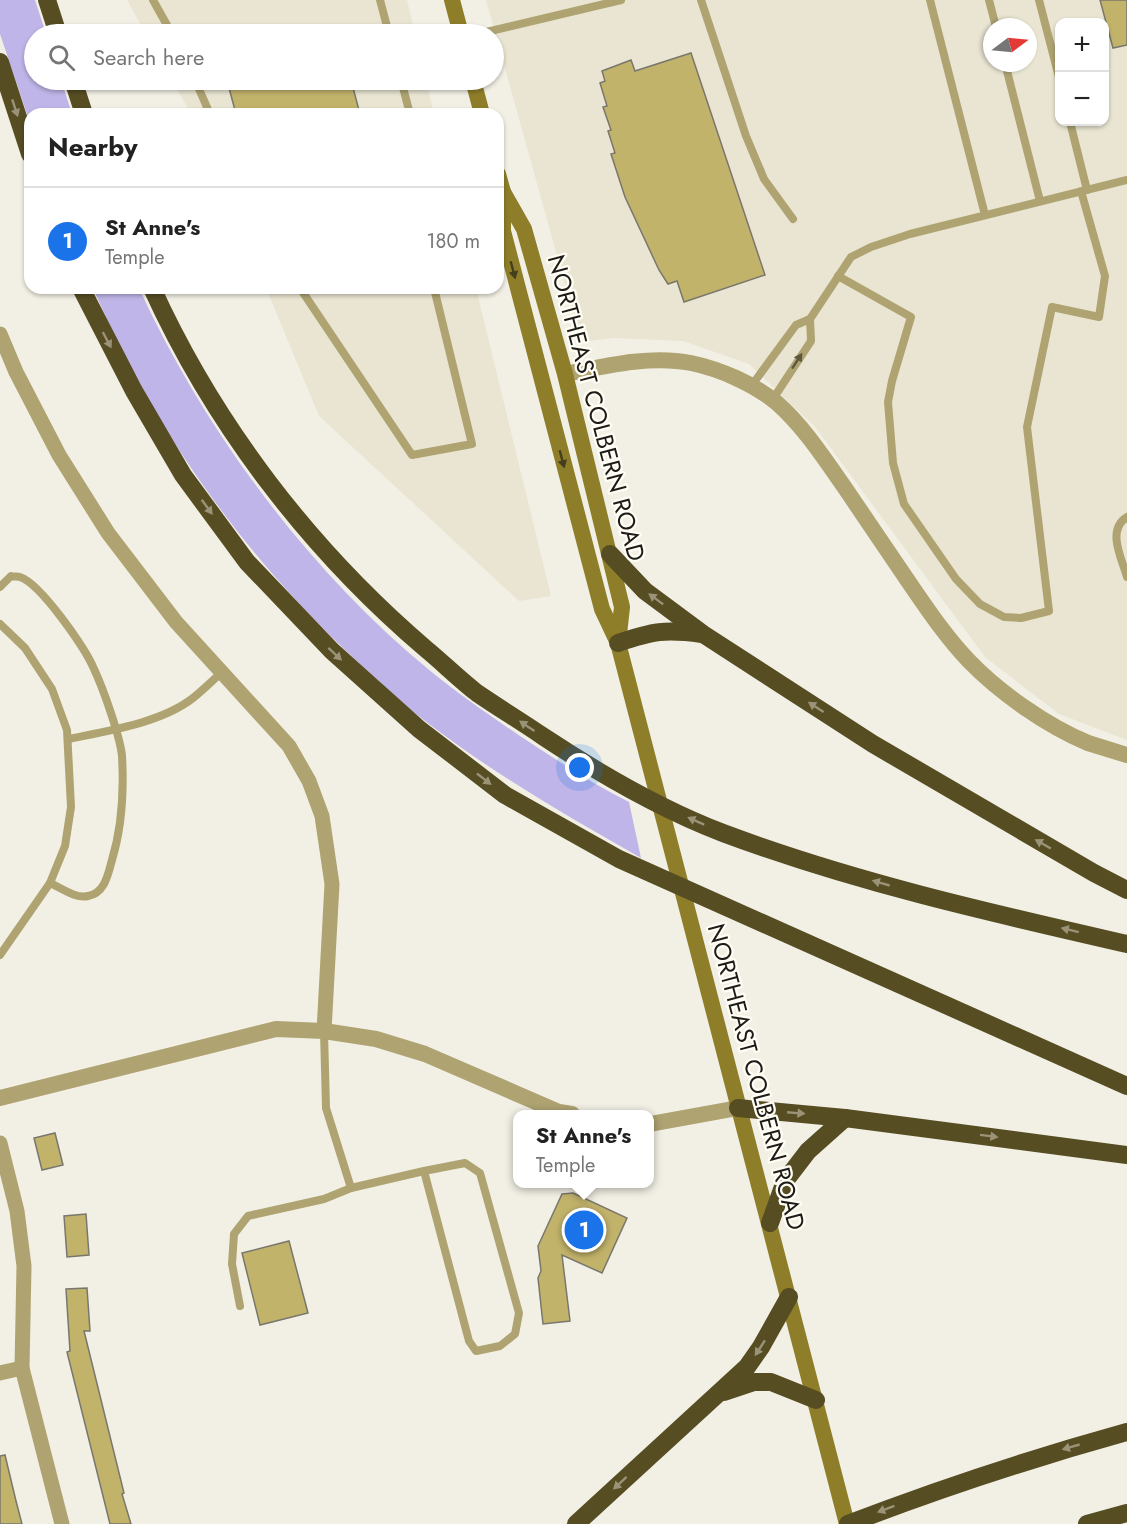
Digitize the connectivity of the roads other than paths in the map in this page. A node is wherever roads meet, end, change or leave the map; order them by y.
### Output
1 (47, 0) edge
2 (153, 0) edge
3 (380, 0) edge
4 (452, 0) edge
5 (621, 0) edge
6 (701, 0) edge
7 (930, 0) edge
8 (989, 0) edge
9 (1039, 0) edge
10 (595, 3) edge
11 (994, 18) edge
12 (55, 24) edge
13 (166, 24) edge
14 (386, 24) edge
15 (458, 24) edge
16 (504, 27) edge
17 (0, 62) edge
18 (1007, 72) edge
19 (1057, 72) edge
20 (76, 90) edge
21 (199, 90) edge
22 (404, 90) edge
23 (476, 90) edge
24 (82, 108) edge
25 (207, 108) edge
26 (408, 108) edge
27 (480, 108) edge
28 (1071, 126) edge
29 (24, 136) edge
30 (1127, 180) edge
31 (1084, 190) junction
32 (504, 194) edge
33 (1040, 201) junction
34 (985, 215) junction
35 (793, 219) dead end
36 (504, 235) edge
37 (838, 276) junction
38 (84, 294) edge
39 (155, 294) edge
40 (304, 294) edge
41 (435, 294) edge
42 (810, 319) junction
43 (0, 334) edge
44 (565, 374) junction
45 (752, 386) junction
46 (772, 400) junction
47 (1127, 517) edge
48 (610, 554) junction
49 (1127, 577) edge
50 (0, 587) edge
51 (0, 624) edge
52 (704, 634) junction
53 (618, 643) junction
54 (221, 673) junction
55 (115, 730) junction
56 (68, 738) junction
57 (1127, 755) edge
58 (50, 883) junction
59 (1127, 890) edge
60 (1127, 944) edge
61 (0, 955) edge
62 (324, 1031) junction
63 (1127, 1086) edge
64 (0, 1098) edge
65 (738, 1108) junction
66 (554, 1110) edge
67 (845, 1118) junction
68 (654, 1123) edge
69 (0, 1143) edge
70 (1127, 1155) edge
71 (424, 1171) junction
72 (351, 1188) junction
73 (770, 1223) junction
74 (789, 1298) junction
75 (240, 1306) dead end
76 (22, 1368) junction
77 (0, 1373) edge
78 (718, 1394) junction
79 (816, 1400) junction
80 (1127, 1432) edge
81 (1127, 1513) edge
82 (62, 1524) edge
83 (576, 1524) edge
84 (847, 1524) edge
85 (1087, 1524) edge

1 - 12 highway
2 - 13 lane
3 - 14 lane
4 - 15 main road
5 - 10 lane
6 - 35 lane
7 - 34 lane
8 - 11 lane
9 - 19 lane
10 - 16 lane
17 -> 29 highway
18 - 33 lane
20 - 24 highway
21 - 25 lane
22 - 26 lane
23 - 27 main road
28 - 31 lane
30 - 31 lane
31 - 33 lane
31 - 37 lane
32 - 44 main road, NORTHEAST COLBERN ROAD
33 - 34 lane
34 - 37 lane
36 -> 53 main road, NORTHEAST COLBERN ROAD
37 - 42 lane
38 -> 63 highway
60 -> 39 highway
40 - 41 lane
42 - 45 lane
46 -> 42 lane
43 - 54 street
44 - 45 street
44 - 48 main road, NORTHEAST COLBERN ROAD
45 - 46 street
46 - 57 street
47 - 49 lane
52 -> 48 highway
48 - 53 main road, NORTHEAST COLBERN ROAD
50 - 55 lane
51 - 56 lane
52 - 53 highway
59 -> 52 highway
53 - 65 main road, NORTHEAST COLBERN ROAD
54 - 55 lane
54 - 62 street
55 - 56 lane
55 - 58 lane
56 - 58 lane
58 - 61 lane
62 - 64 street
62 - 66 street
62 - 72 lane
65 -> 67 highway
65 - 68 street
65 - 73 main road, NORTHEAST COLBERN ROAD
67 -> 70 highway
67 - 73 highway
69 - 76 street
71 - 71 lane
71 - 72 lane
72 - 75 lane
73 - 74 main road, NORTHEAST COLBERN ROAD
74 -> 78 highway
74 - 79 main road, NORTHEAST COLBERN ROAD
76 - 77 street
76 - 82 street
78 - 79 highway
78 -> 83 highway
79 - 84 main road, NORTHEAST COLBERN ROAD
80 -> 84 highway
81 - 85 highway

